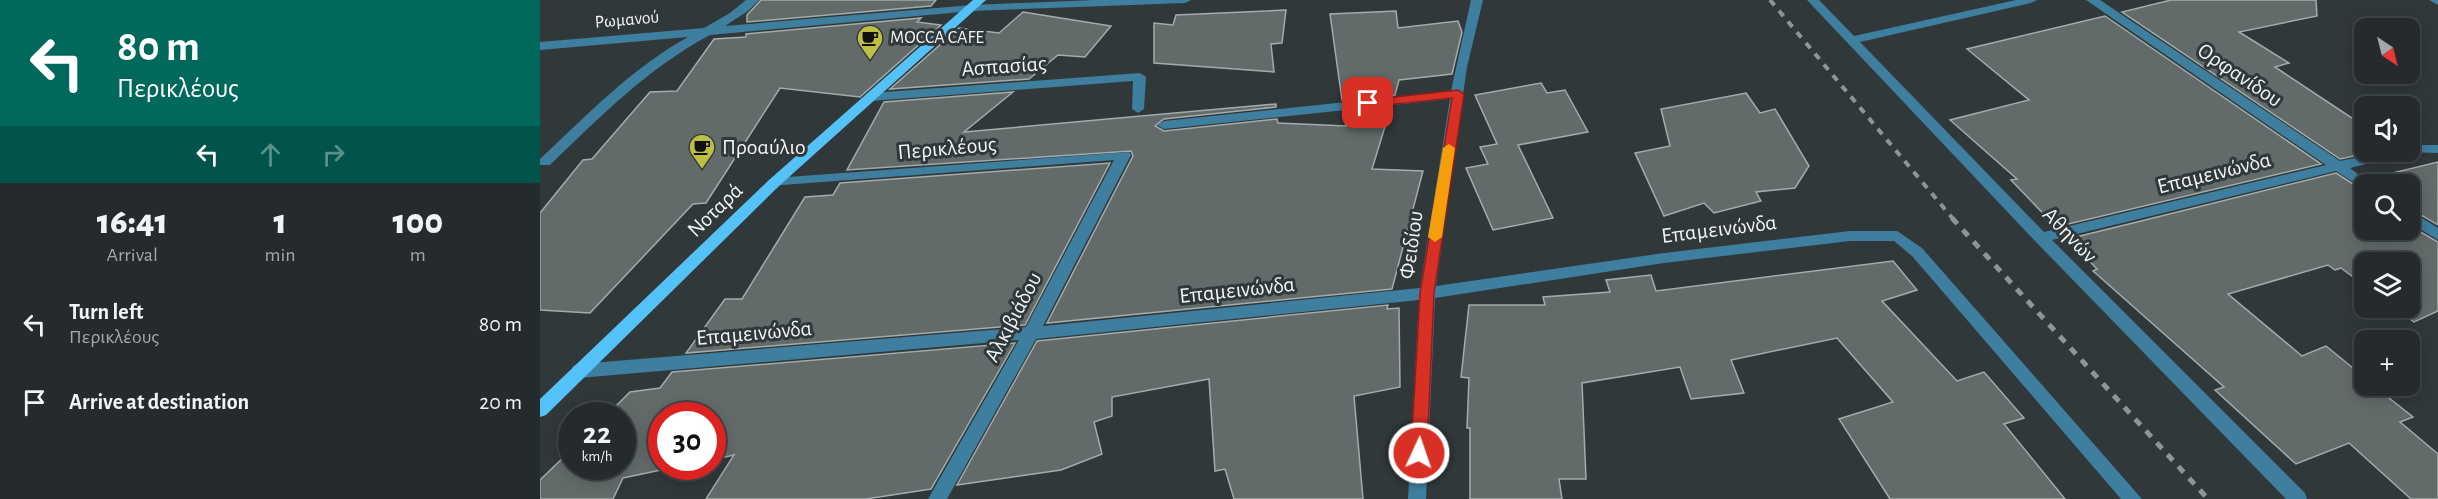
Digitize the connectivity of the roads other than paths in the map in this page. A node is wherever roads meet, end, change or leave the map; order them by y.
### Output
1 (753, 0) edge
2 (1185, 0) edge
3 (1477, 0) edge
4 (1813, 0) edge
5 (2031, 0) edge
6 (2092, 0) edge
7 (976, 4) edge
8 (712, 31) junction
9 (1852, 40) junction
10 (540, 46) edge
11 (1458, 94) junction
12 (871, 97) junction
13 (1138, 109) dead end
14 (1164, 125) dead end
15 (2438, 149) edge
16 (2420, 150) edge
17 (1124, 155) joint
18 (545, 162) dead end
19 (2355, 162) edge
20 (2338, 166) junction
21 (2354, 177) edge
22 (774, 183) junction
23 (2420, 223) edge
24 (2438, 235) edge
25 (2041, 238) junction
26 (1427, 293) junction
27 (1031, 333) junction
28 (579, 371) junction
29 (540, 410) edge
30 (937, 499) edge
31 (1417, 499) edge
32 (2133, 499) edge
33 (2298, 499) edge

1 - 8 street
2 - 7 street, Ρωμανού
3 - 11 street, Φειδίου
4 - 9 street, Αθηνών
5 - 9 street
6 - 20 street, Ορφανίδου
7 - 8 street, Ρωμανού
7 - 12 main road, Νοταρά
8 - 10 street, Ρωμανού
8 - 18 street
9 - 25 street, Αθηνών
11 - 14 street
11 - 26 street, Φειδίου
12 - 13 street, Ασπασίας
12 - 22 main road, Νοταρά
15 - 16 street
17 - 22 street, Περικλέους
17 - 27 street, Αλκιβιάδου
19 - 20 street, Επαμεινώνδα
20 - 21 street, Ορφανίδου
20 - 25 street, Επαμεινώνδα
22 - 28 main road, Νοταρά
23 - 24 street
25 - 33 street, Αθηνών
26 - 27 street, Επαμεινώνδα
26 - 31 street, Φειδίου
26 - 32 street, Επαμεινώνδα
27 - 28 street, Επαμεινώνδα
27 - 30 street, Αλκιβιάδου
28 - 29 main road, Νοταρά

